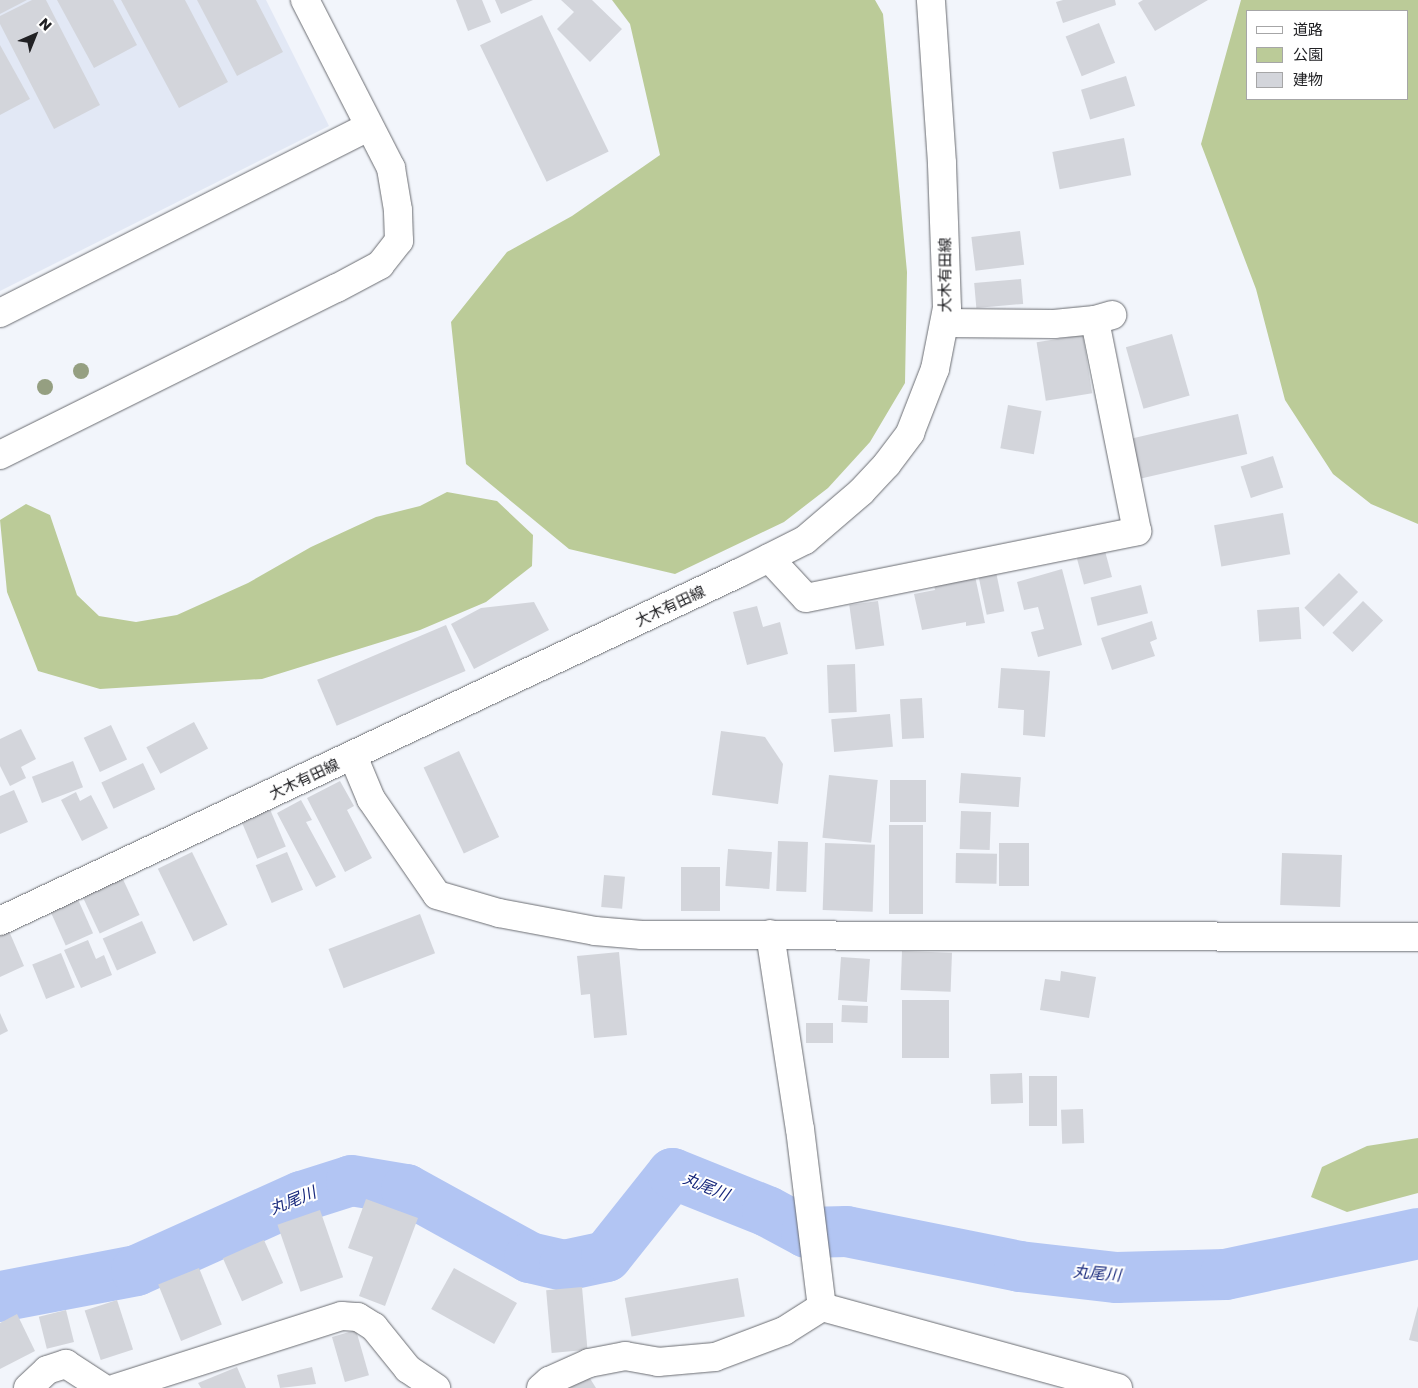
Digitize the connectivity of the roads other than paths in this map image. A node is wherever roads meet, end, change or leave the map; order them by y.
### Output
1 (305, 0) edge
2 (931, 0) edge
3 (368, 127) junction
4 (0, 313) edge
5 (944, 323) junction
6 (0, 455) edge
7 (769, 558) junction
8 (353, 756) junction
9 (0, 922) edge
10 (770, 934) junction
11 (1418, 936) edge
12 (822, 1307) junction
13 (28, 1388) edge
14 (103, 1388) edge
15 (116, 1388) edge
16 (436, 1388) edge
17 (541, 1388) edge
18 (1118, 1388) edge

1 - 3 street
2 - 5 street, 大木有田線
3 - 4 street
3 - 6 street
5 - 7 street, 大木有田線
5 - 7 street
7 - 8 street, 大木有田線
8 - 9 street, 大木有田線
8 - 10 street
10 - 11 street
10 - 12 street
12 - 17 street
12 - 18 street
13 - 14 street
15 - 16 street

